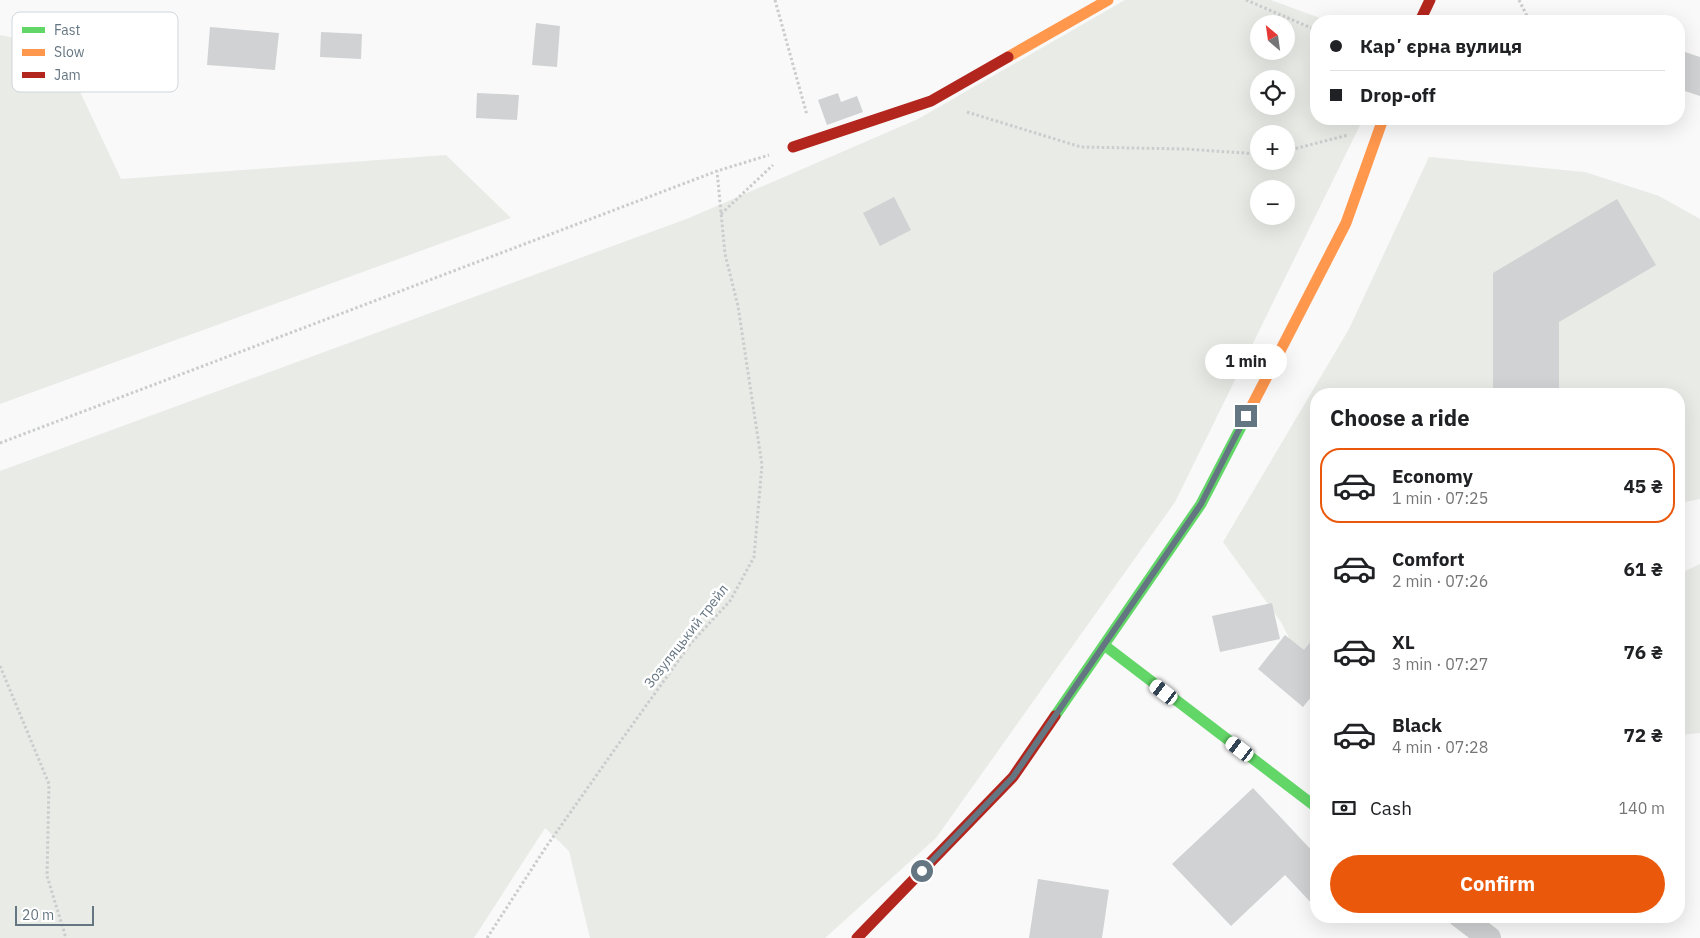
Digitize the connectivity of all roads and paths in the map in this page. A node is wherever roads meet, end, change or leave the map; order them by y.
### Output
1 (775, 0) edge
2 (1108, 0) edge
3 (1246, 0) edge
4 (1430, 0) edge
5 (1519, 0) edge
6 (1423, 15) edge
7 (1527, 15) edge
8 (1310, 27) edge
9 (931, 101) junction
10 (1374, 125) edge
11 (1380, 125) edge
12 (814, 141) junction
13 (793, 147) junction
14 (1295, 148) edge
15 (1250, 153) edge
16 (717, 171) junction
17 (721, 214) junction
18 (0, 443) edge
19 (1104, 645) junction
20 (0, 666) edge
21 (1310, 802) edge
22 (1469, 923) edge
23 (66, 938) edge
24 (487, 938) edge
25 (857, 938) edge
26 (1489, 938) edge

1 - 12 path
2 - 9 street
3 - 8 path
4 - 6 street
5 - 7 path
9 - 12 street
9 - 15 path
10 - 14 path
11 - 19 street
12 - 13 street
13 - 16 path
13 - 17 path
16 - 17 path, Зозуляцький трейл
16 - 18 path
17 - 24 path, Зозуляцький трейл
19 - 21 street
19 - 25 street
20 - 23 path
22 - 26 street

